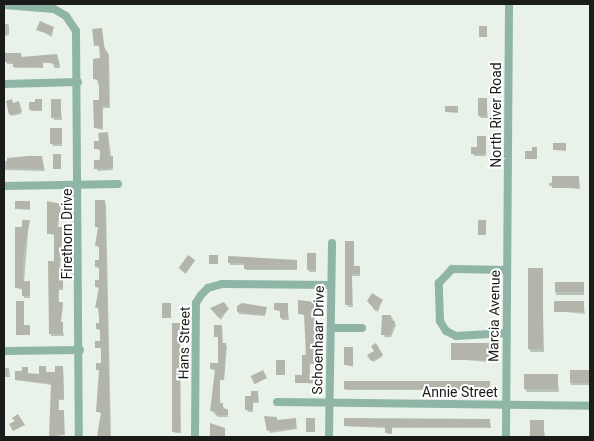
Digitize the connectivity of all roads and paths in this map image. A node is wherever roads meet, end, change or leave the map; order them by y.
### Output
1 (508, 4) edge
2 (4, 5) edge
3 (78, 82) junction
4 (4, 84) edge
5 (118, 184) dead end
6 (79, 185) junction
7 (4, 186) edge
8 (508, 225) joint
9 (332, 243) dead end
10 (507, 270) junction
11 (331, 285) junction
12 (331, 328) junction
13 (362, 328) dead end
14 (506, 333) junction
15 (80, 350) junction
16 (4, 351) edge
17 (277, 402) dead end
18 (330, 404) junction
19 (506, 405) junction
20 (590, 406) edge
21 (79, 437) edge
22 (196, 437) edge
23 (329, 437) edge
24 (506, 437) edge

1 - 8 street, North River Road
2 - 3 street, Firethorn Drive
3 - 4 street
3 - 6 street, Firethorn Drive
5 - 6 street
6 - 7 street
6 - 15 street, Firethorn Drive
8 - 10 street, Marcia Avenue
9 - 11 street, Schoenhaar Drive
10 - 14 street, Marcia Avenue
10 - 14 street
11 - 12 street, Schoenhaar Drive
11 - 22 street, Hans Street
12 - 13 street
12 - 18 street, Schoenhaar Drive
14 - 19 street, Marcia Avenue
15 - 16 street
15 - 21 street, Firethorn Drive
17 - 18 street, Annie Street
18 - 19 street, Annie Street
18 - 23 street, Schoenhaar Drive
19 - 20 street, Annie Street
19 - 24 street, Marcia Avenue

